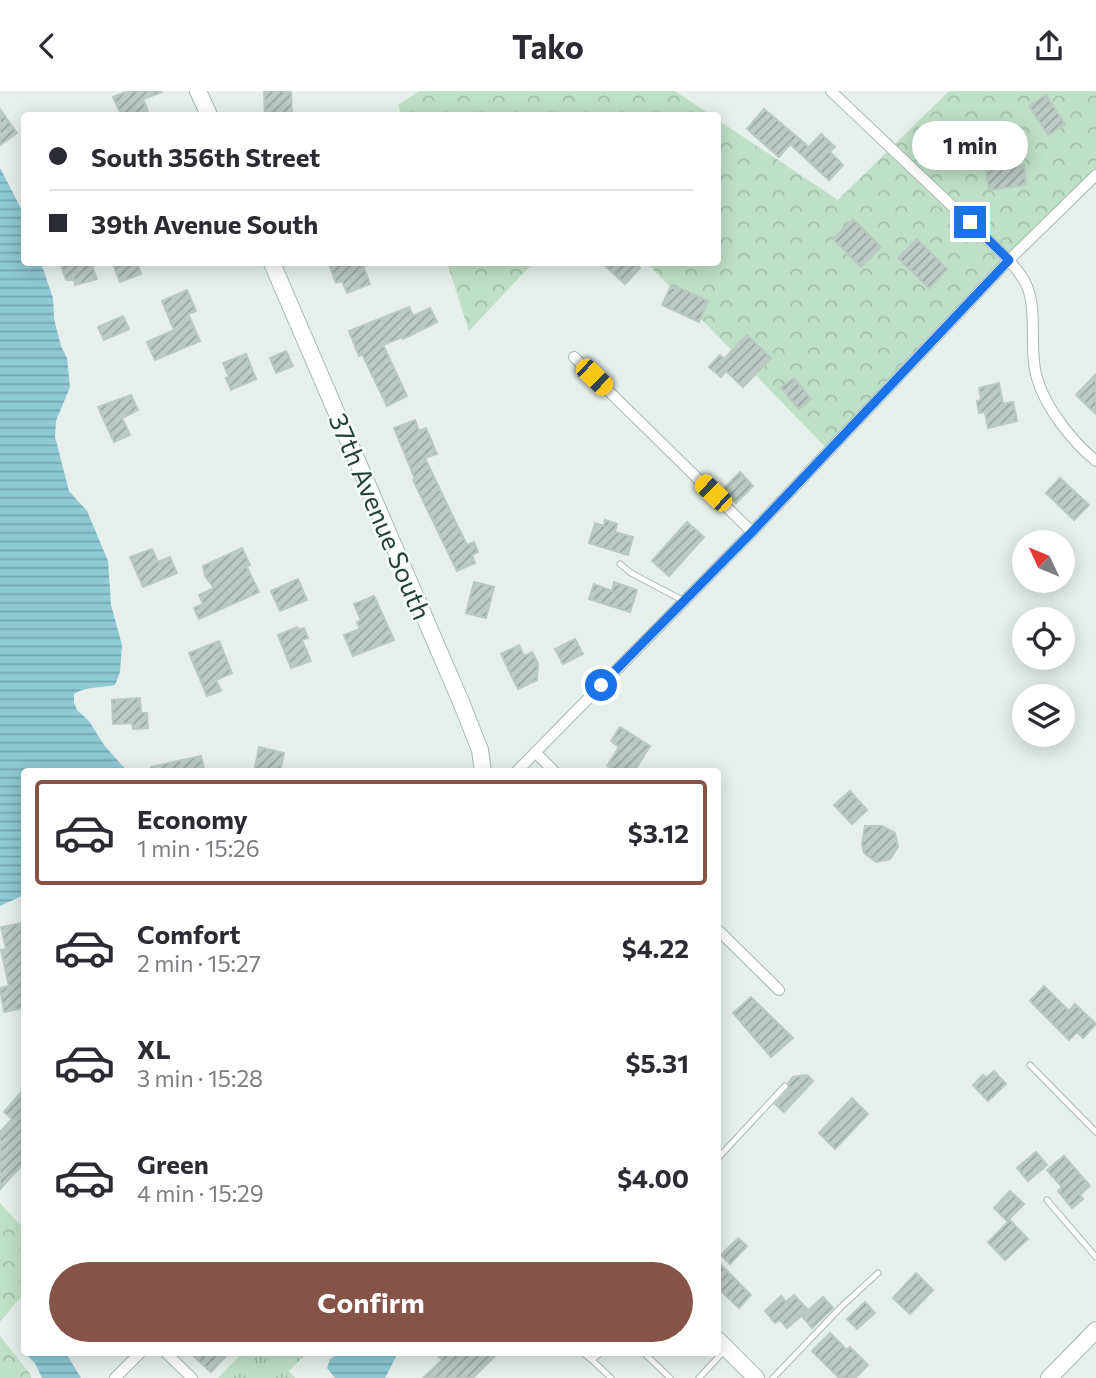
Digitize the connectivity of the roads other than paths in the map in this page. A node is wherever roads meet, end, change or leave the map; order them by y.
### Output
1 (198, 91) edge
2 (831, 91) edge
3 (208, 112) edge
4 (1096, 175) edge
5 (1009, 260) junction
6 (273, 266) edge
7 (574, 357) dead end
8 (1096, 461) edge
9 (752, 532) junction
10 (620, 564) dead end
11 (684, 601) junction
12 (535, 752) junction
13 (482, 768) edge
14 (520, 768) edge
15 (551, 768) edge
16 (721, 933) edge
17 (779, 990) dead end
18 (1030, 1065) dead end
19 (786, 1086) dead end
20 (1096, 1132) edge
21 (721, 1155) edge
22 (1046, 1200) dead end
23 (1096, 1257) edge
24 (878, 1273) dead end
25 (1096, 1330) edge
26 (722, 1344) edge
27 (137, 1356) edge
28 (169, 1356) edge
29 (587, 1356) edge
30 (597, 1356) edge
31 (647, 1356) edge
32 (714, 1356) edge
33 (592, 1360) junction
34 (115, 1378) edge
35 (192, 1378) edge
36 (611, 1378) edge
37 (670, 1378) edge
38 (699, 1378) edge
39 (756, 1378) edge
40 (773, 1378) edge
41 (1049, 1378) edge

1 - 3 street
2 - 5 street
4 - 5 street
5 - 8 street
5 - 9 street
6 - 13 street, 37th Avenue South
7 - 9 street
9 - 11 street
10 - 11 lane
11 - 12 street
12 - 14 street
12 - 15 street
16 - 17 street
18 - 20 lane
19 - 21 lane
22 - 23 lane
24 - 40 lane
25 - 41 street
26 - 39 street
27 - 34 street
28 - 35 street
29 - 33 lane
30 - 33 lane
31 - 37 lane
32 - 38 lane
33 - 36 lane

